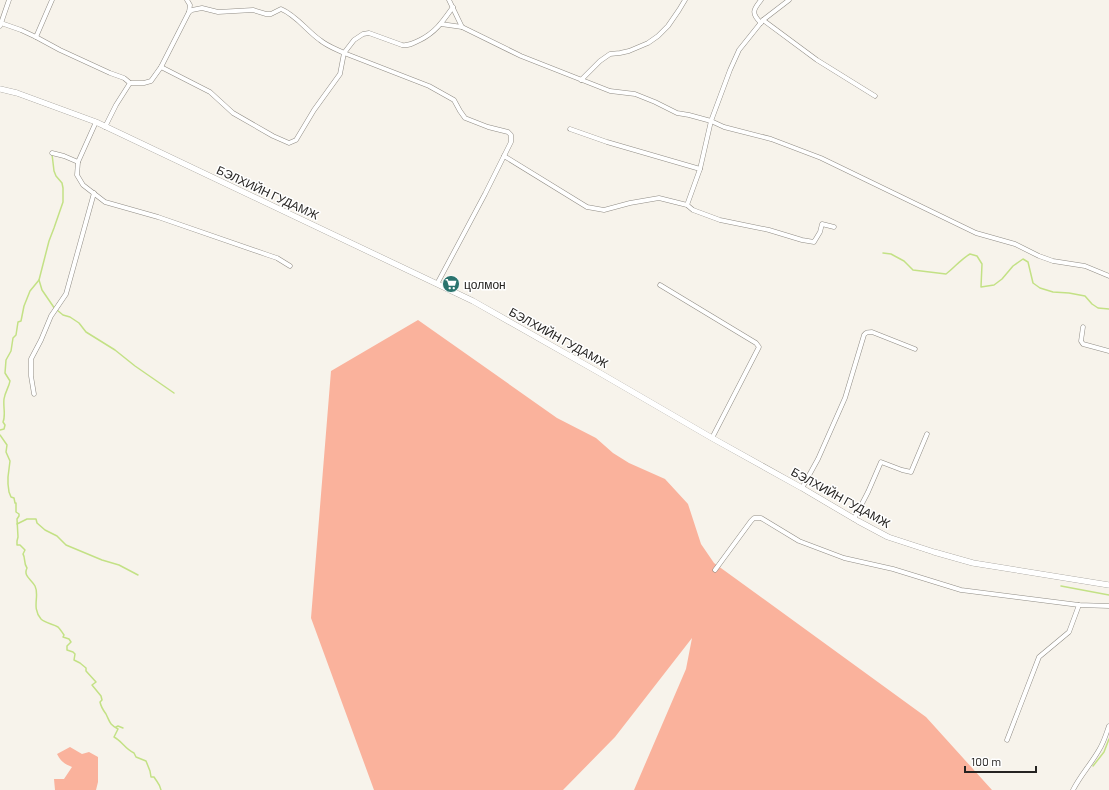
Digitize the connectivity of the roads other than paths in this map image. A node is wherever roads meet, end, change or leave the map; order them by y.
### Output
1 (9, 0) edge
2 (52, 0) edge
3 (188, 0) edge
4 (449, 0) edge
5 (761, 0) edge
6 (789, 0) edge
7 (683, 1) edge
8 (453, 7) junction
9 (189, 12) junction
10 (762, 21) junction
11 (441, 24) junction
12 (0, 25) edge
13 (462, 28) junction
14 (36, 37) junction
15 (344, 54) junction
16 (161, 66) junction
17 (580, 80) junction
18 (130, 84) junction
19 (0, 89) edge
20 (875, 96) dead end
21 (711, 121) junction
22 (96, 122) junction
23 (105, 127) junction
24 (570, 129) dead end
25 (52, 154) dead end
26 (504, 156) junction
27 (78, 162) junction
28 (700, 169) junction
29 (94, 193) junction
30 (687, 205) junction
31 (834, 227) dead end
32 (290, 266) dead end
33 (1109, 276) edge
34 (437, 284) junction
35 (660, 285) dead end
36 (1083, 327) dead end
37 (915, 349) dead end
38 (1109, 351) edge
39 (34, 394) dead end
40 (926, 434) dead end
41 (712, 438) junction
42 (802, 488) junction
43 (854, 518) junction
44 (715, 570) dead end
45 (1109, 585) edge
46 (1079, 605) junction
47 (1109, 606) edge
48 (1109, 726) edge
49 (1007, 740) dead end
50 (1073, 790) edge

1 - 12 street
2 - 14 street
3 - 9 street
4 - 8 street
5 - 10 street
6 - 10 street
7 - 17 street
8 - 11 street
8 - 13 street
9 - 15 street
9 - 16 street
10 - 20 street
10 - 21 street
11 - 13 street
11 - 15 street
12 - 14 street
13 - 17 street
14 - 18 street
15 - 16 street
15 - 26 street
16 - 18 street
17 - 21 street
18 - 23 street
19 - 22 main road, БЭЛХИЙН ГУДАМЖ
21 - 28 street
21 - 33 street
22 - 23 main road, БЭЛХИЙН ГУДАМЖ
22 - 27 street
23 - 34 main road, БЭЛХИЙН ГУДАМЖ
24 - 28 street
25 - 27 street
26 - 30 street
26 - 34 street
27 - 29 street
28 - 30 street
29 - 32 street
29 - 39 street
30 - 31 street
34 - 41 main road, БЭЛХИЙН ГУДАМЖ
35 - 41 street
36 - 38 street
37 - 42 street
40 - 43 street
41 - 42 main road, БЭЛХИЙН ГУДАМЖ
42 - 43 main road, БЭЛХИЙН ГУДАМЖ
43 - 45 main road, БЭЛХИЙН ГУДАМЖ
44 - 46 street
46 - 47 street
46 - 49 street
48 - 50 street

